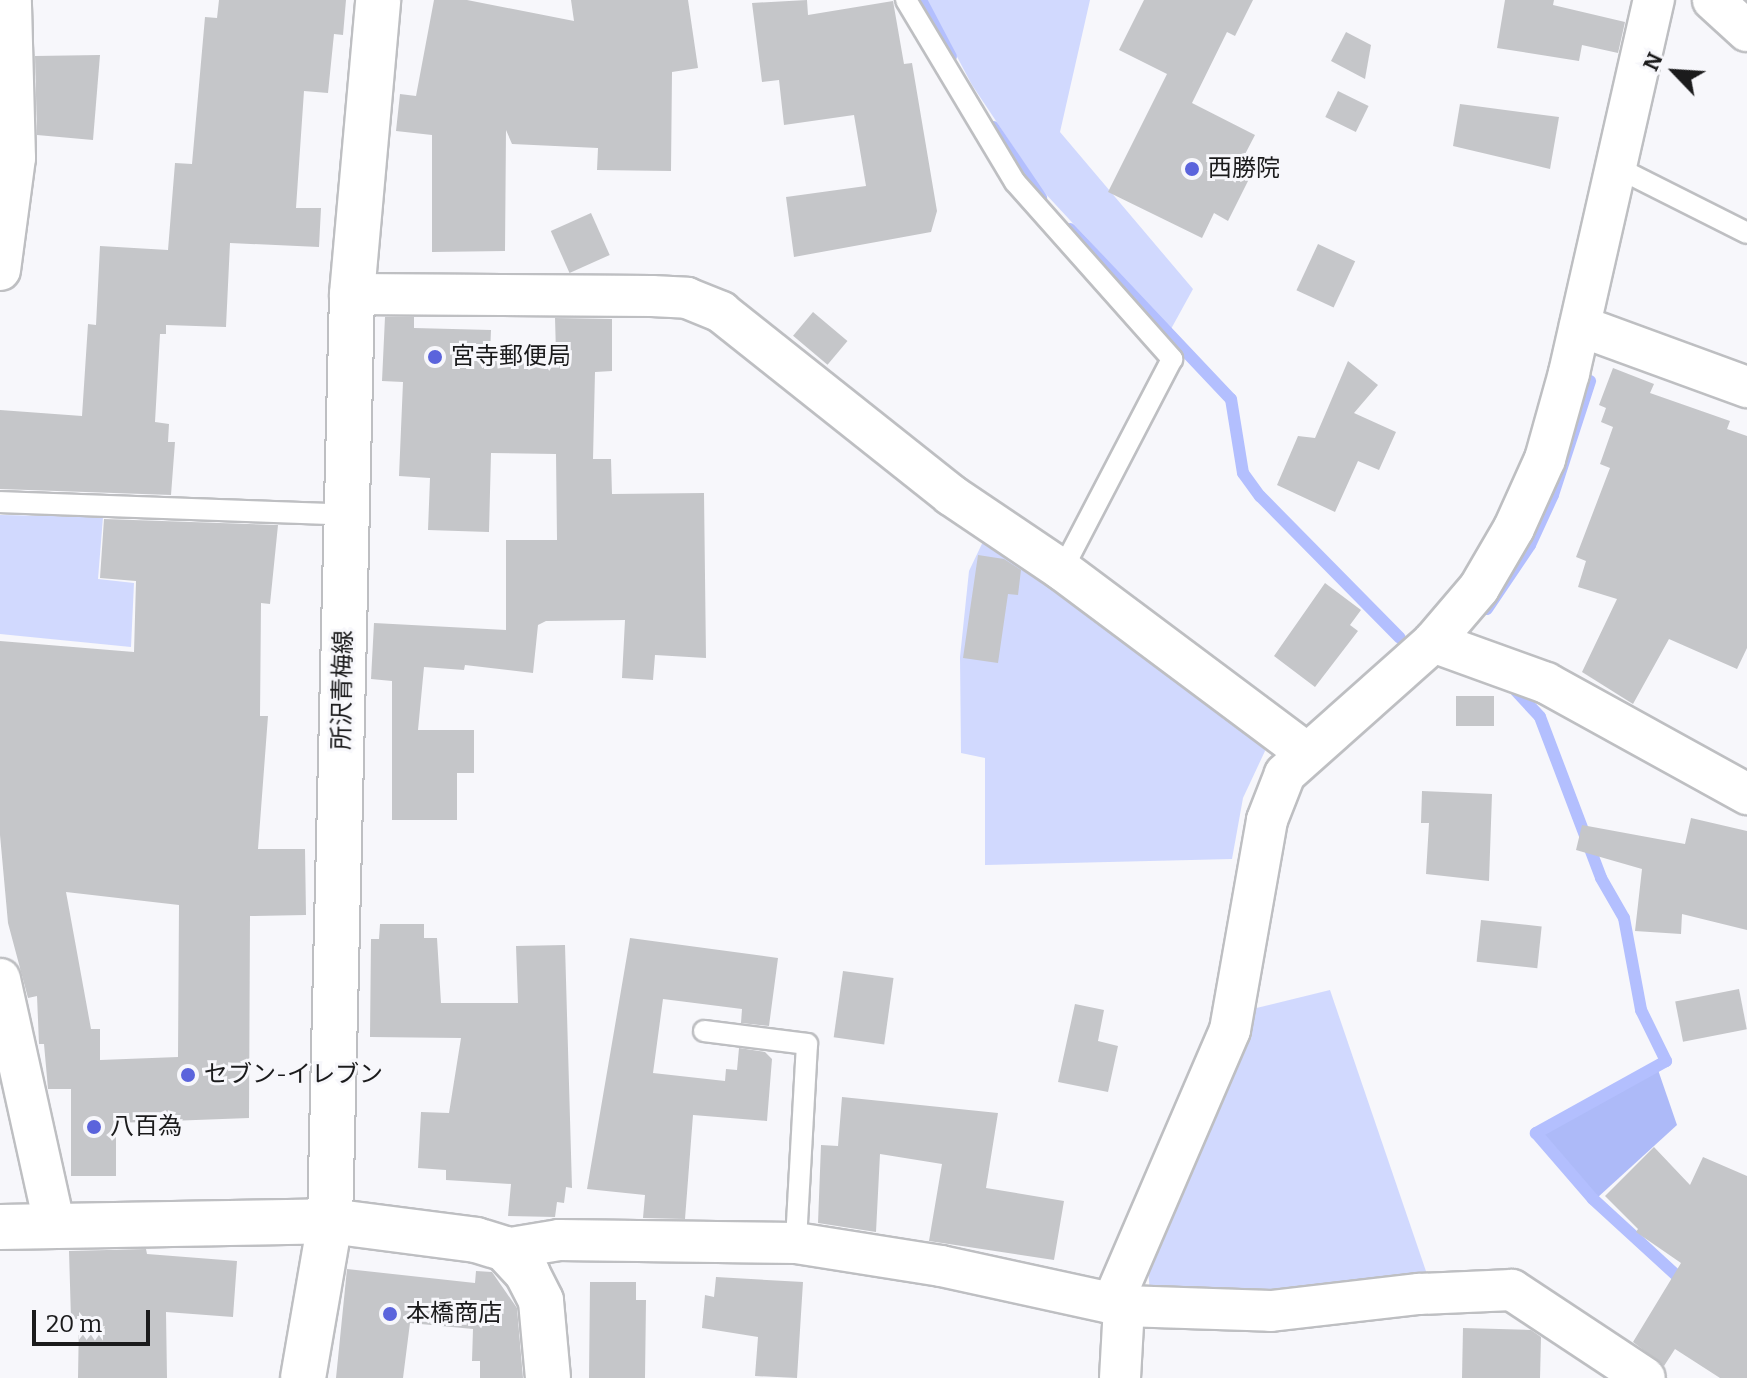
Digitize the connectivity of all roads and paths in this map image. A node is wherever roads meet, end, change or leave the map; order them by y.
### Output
1 (11, 0) edge
2 (378, 0) edge
3 (906, 0) edge
4 (1654, 0) edge
5 (1713, 0) edge
6 (1747, 31) edge
7 (1614, 166) junction
8 (1747, 233) edge
9 (0, 270) edge
10 (352, 294) junction
11 (1580, 326) junction
12 (1747, 387) edge
13 (0, 502) edge
14 (347, 515) junction
15 (1062, 570) junction
16 (1433, 642) junction
17 (1307, 753) junction
18 (1747, 794) edge
19 (0, 979) edge
20 (704, 1031) dead end
21 (330, 1221) junction
22 (0, 1227) edge
23 (55, 1227) junction
24 (796, 1243) junction
25 (505, 1249) junction
26 (1118, 1305) junction
27 (303, 1378) edge
28 (548, 1378) edge
29 (1120, 1378) edge
30 (1645, 1378) edge

1 - 9 street
2 - 10 main road, 所沢青梅線
3 - 15 lane
4 - 7 street
5 - 6 street
7 - 8 lane
7 - 11 street
10 - 14 main road, 所沢青梅線
10 - 15 street
11 - 12 street
11 - 16 street
13 - 14 lane
14 - 21 main road, 所沢青梅線
15 - 17 street
16 - 17 street
16 - 18 street
17 - 26 street
19 - 23 street
20 - 24 lane
21 - 23 main road
21 - 25 main road
21 - 27 main road, 所沢青梅線
22 - 23 main road
24 - 25 street
24 - 26 street
25 - 28 main road
26 - 29 street
26 - 30 street

